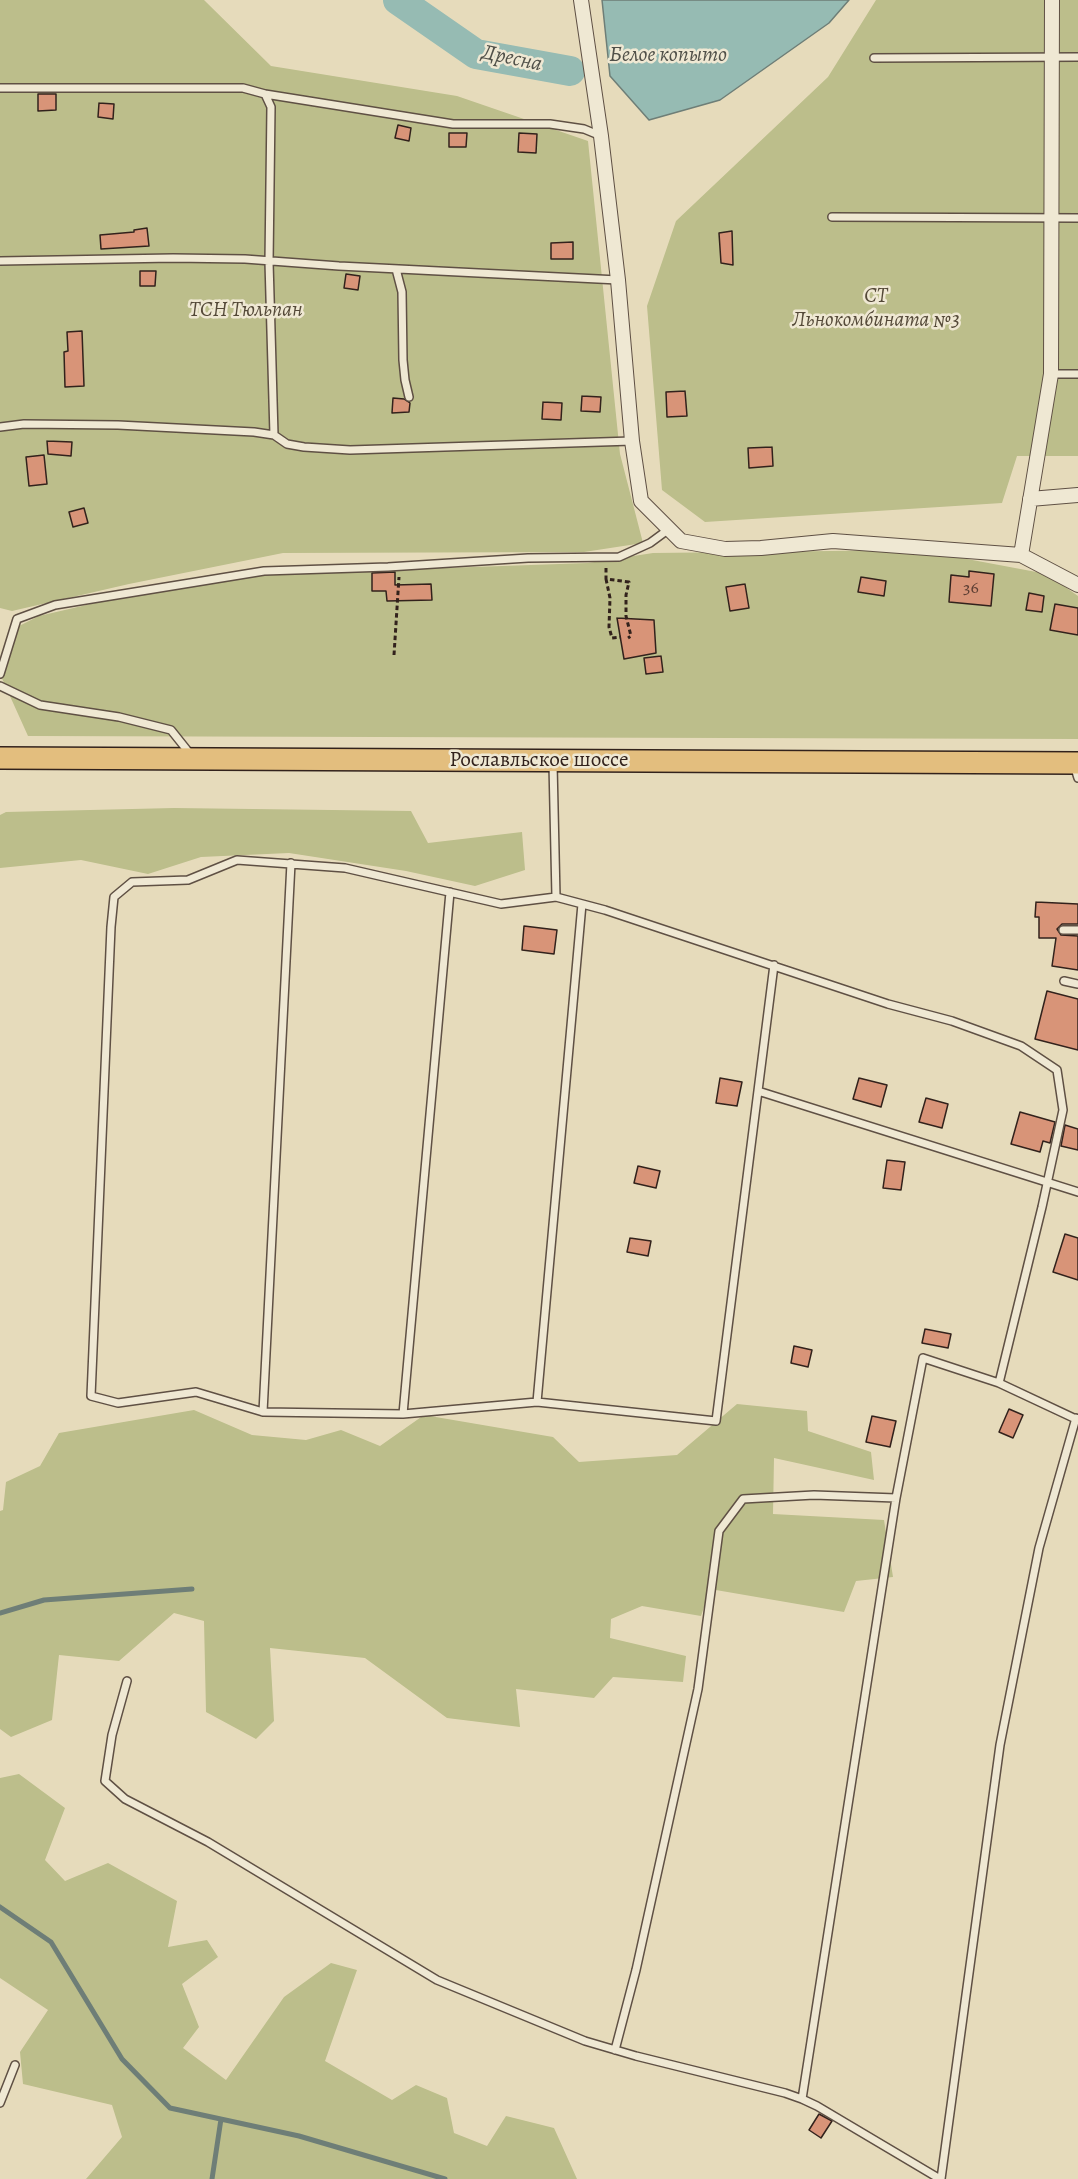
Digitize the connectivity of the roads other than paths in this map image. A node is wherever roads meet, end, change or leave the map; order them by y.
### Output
1 (580, 0) edge
2 (1053, 0) edge
3 (1052, 57) junction
4 (1078, 57) edge
5 (874, 58) dead end
6 (0, 88) edge
7 (265, 94) junction
8 (601, 136) junction
9 (832, 217) dead end
10 (1052, 218) junction
11 (1078, 218) edge
12 (0, 261) edge
13 (269, 262) junction
14 (396, 269) junction
15 (618, 280) junction
16 (1051, 374) junction
17 (1078, 374) edge
18 (409, 397) dead end
19 (0, 427) edge
20 (274, 435) junction
21 (632, 441) junction
22 (1078, 495) edge
23 (1030, 499) junction
24 (669, 529) junction
25 (1021, 555) junction
26 (1078, 585) edge
27 (0, 674) edge
28 (0, 686) edge
29 (0, 758) edge
30 (194, 759) junction
31 (553, 761) junction
32 (1076, 768) edge
33 (291, 863) junction
34 (450, 892) junction
35 (556, 897) junction
36 (582, 904) junction
37 (1063, 930) dead end
38 (1078, 930) edge
39 (774, 965) junction
40 (1064, 981) dead end
41 (1078, 984) edge
42 (758, 1090) junction
43 (1047, 1182) junction
44 (1078, 1192) edge
45 (999, 1383) junction
46 (537, 1402) junction
47 (263, 1412) junction
48 (403, 1414) junction
49 (1077, 1419) edge
50 (896, 1498) junction
51 (127, 1681) dead end
52 (615, 2050) junction
53 (15, 2065) dead end
54 (802, 2099) junction
55 (0, 2103) edge
56 (940, 2179) edge

1 - 8 street
2 - 3 street
3 - 4 lane
3 - 5 lane
3 - 10 street
6 - 7 lane
7 - 8 lane
7 - 13 lane
8 - 15 street
9 - 10 lane
10 - 11 lane
10 - 16 street
12 - 13 lane
13 - 14 lane
13 - 20 lane
14 - 15 lane
14 - 18 lane
15 - 21 street
16 - 17 lane
16 - 23 street
19 - 20 lane
20 - 21 lane
21 - 24 street
22 - 23 street
23 - 25 street
24 - 25 street
24 - 27 lane
25 - 26 street
28 - 30 lane
29 - 30 main road, Рославльское шоссе
30 - 31 main road, Рославльское шоссе
31 - 32 main road, Рославльское шоссе
31 - 35 lane
33 - 34 lane
33 - 47 lane
33 - 47 lane
34 - 35 lane
34 - 48 lane
35 - 36 lane
36 - 39 lane
36 - 46 lane
37 - 38 lane
39 - 42 lane
39 - 43 lane
40 - 41 lane
42 - 43 lane
42 - 46 lane
43 - 44 lane
43 - 45 lane
45 - 49 lane
45 - 50 lane
46 - 48 lane
47 - 48 lane
49 - 56 lane
50 - 52 lane
50 - 54 lane
51 - 52 lane
52 - 54 lane
53 - 55 lane
54 - 56 lane

